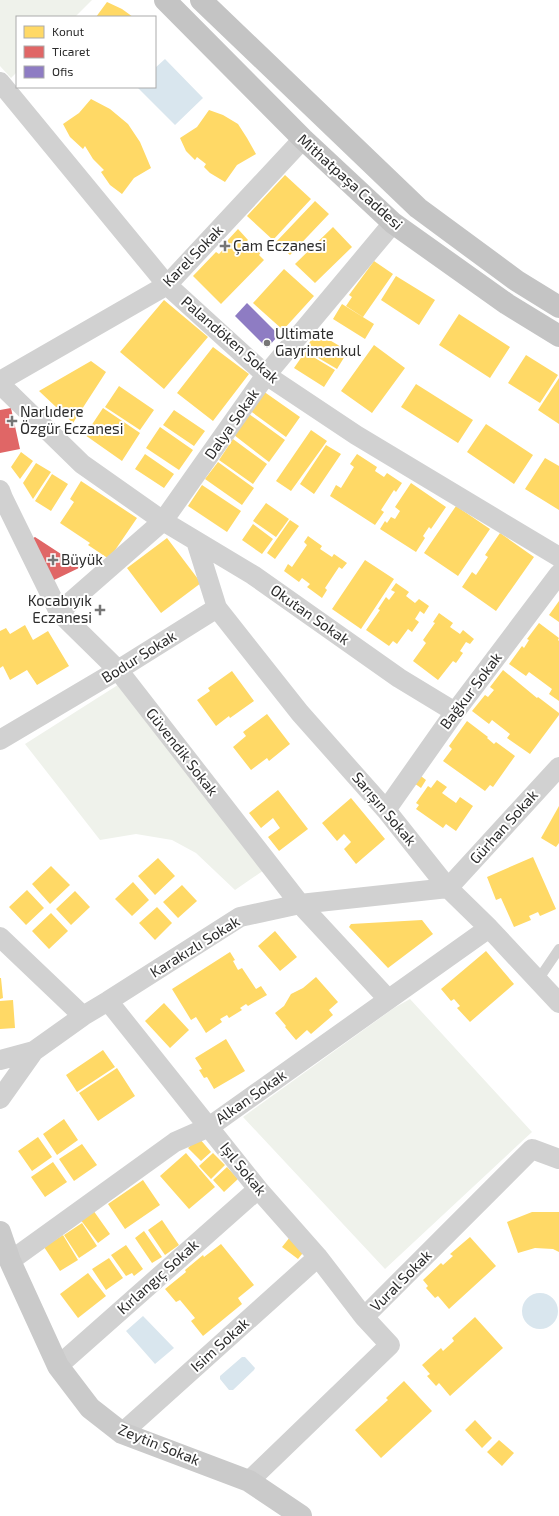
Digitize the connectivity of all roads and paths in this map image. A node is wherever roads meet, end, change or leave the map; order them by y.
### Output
1 (165, 0) edge
2 (201, 0) edge
3 (3, 90) edge
4 (303, 139) junction
5 (393, 223) junction
6 (167, 285) junction
7 (559, 307) edge
8 (559, 336) edge
9 (266, 375) junction
10 (0, 381) edge
11 (0, 384) edge
12 (0, 490) edge
13 (163, 521) junction
14 (196, 541) junction
15 (559, 557) edge
16 (559, 574) edge
17 (217, 608) junction
18 (59, 612) junction
19 (118, 670) junction
20 (455, 712) junction
21 (0, 740) edge
22 (559, 767) edge
23 (386, 810) junction
24 (448, 888) junction
25 (300, 904) junction
26 (489, 928) junction
27 (0, 937) edge
28 (559, 949) edge
29 (538, 980) junction
30 (388, 1000) junction
31 (108, 1001) junction
32 (559, 1003) edge
33 (83, 1016) junction
34 (34, 1051) junction
35 (0, 1060) edge
36 (0, 1099) edge
37 (209, 1127) junction
38 (559, 1159) edge
39 (258, 1189) junction
40 (0, 1232) edge
41 (318, 1257) junction
42 (10, 1261) junction
43 (364, 1317) junction
44 (58, 1366) junction
45 (122, 1433) junction
46 (249, 1481) junction
47 (301, 1516) edge

1 - 4 main road, Mithatpaşa Caddesi
2 - 7 main road, Mithatpaşa Caddesi
3 - 6 street, Palandöken Sokak
4 - 5 main road, Mithatpaşa Caddesi
4 - 6 street, Karel Sokak
5 - 8 main road, Mithatpaşa Caddesi
5 - 9 street, Dalya Sokak
6 - 9 street, Palandöken Sokak
6 - 10 street, Karel Sokak
9 - 13 street, Dalya Sokak
9 - 15 street, Palandöken Sokak
11 - 13 street, Okutan Sokak
12 - 18 street, Güvendik Sokak
13 - 14 street, Okutan Sokak
13 - 18 street, Dalya Sokak
14 - 17 street
14 - 20 street, Okutan Sokak
16 - 20 street, Bağkur Sokak
17 - 19 street, Bodur Sokak
17 - 23 street, Sarışın Sokak
18 - 19 street, Güvendik Sokak
19 - 21 street, Bodur Sokak
19 - 25 street, Güvendik Sokak
20 - 23 street, Bağkur Sokak
22 - 24 street, Gürhan Sokak
23 - 24 street, Sarışın Sokak
24 - 25 street, Karakızlı Sokak
24 - 26 street, Sarışın Sokak
25 - 30 street, Güvendik Sokak
25 - 31 street, Karakızlı Sokak
26 - 29 street, Sarışın Sokak
26 - 30 street, Alkan Sokak
27 - 33 street
28 - 29 lane
29 - 32 street, Sarışın Sokak
30 - 37 street, Alkan Sokak
31 - 33 street, Karakızlı Sokak
31 - 37 street, Işıl Sokak
33 - 34 street, Karakızlı Sokak
34 - 35 street, Karakızlı Sokak
34 - 36 street, Karakızlı Sokak
37 - 39 street, Işıl Sokak
37 - 42 street, Alkan Sokak
38 - 43 street, Vural Sokak
39 - 41 street, Işıl Sokak
39 - 44 street, Kırlangıç Sokak
40 - 42 street, Zeytin Sokak
41 - 43 street, Işıl Sokak
41 - 45 street, Isim Sokak
42 - 44 street, Zeytin Sokak
43 - 46 street, Vural Sokak
44 - 45 street, Zeytin Sokak
45 - 46 street, Zeytin Sokak
46 - 47 street, Zeytin Sokak

